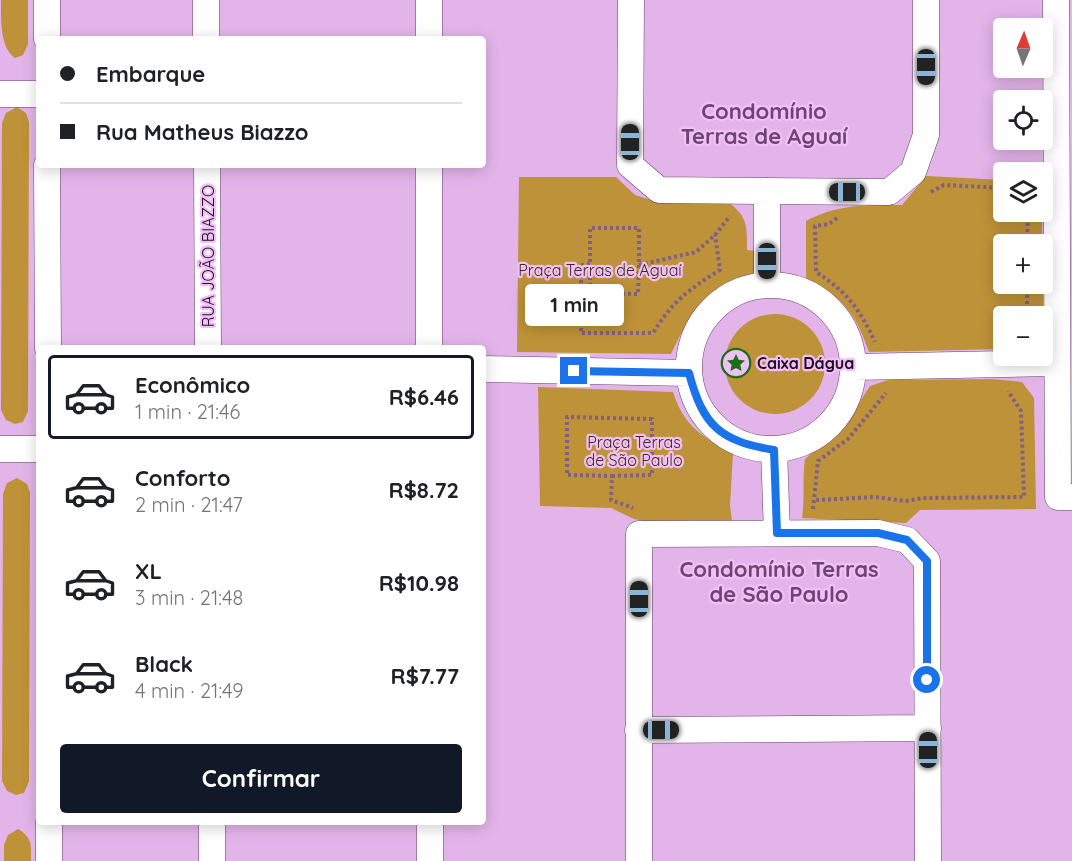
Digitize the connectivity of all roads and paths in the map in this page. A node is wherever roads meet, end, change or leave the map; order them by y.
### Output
1 (46, 0) edge
2 (206, 0) edge
3 (429, 0) edge
4 (631, 0) edge
5 (926, 0) edge
6 (1056, 0) edge
7 (47, 36) edge
8 (206, 36) edge
9 (429, 36) edge
10 (0, 94) edge
11 (36, 94) edge
12 (47, 168) edge
13 (207, 168) edge
14 (429, 168) edge
15 (767, 191) junction
16 (736, 208) dead end
17 (829, 224) dead end
18 (715, 235) junction
19 (590, 264) junction
20 (639, 265) junction
21 (1064, 282) edge
22 (767, 285) junction
23 (887, 342) dead end
24 (48, 345) edge
25 (208, 345) edge
26 (429, 345) edge
27 (1056, 363) junction
28 (854, 367) junction
29 (486, 369) edge
30 (689, 373) junction
31 (998, 391) dead end
32 (897, 393) dead end
33 (0, 449) edge
34 (36, 449) edge
35 (774, 450) junction
36 (612, 476) junction
37 (1065, 497) edge
38 (816, 500) junction
39 (637, 510) dead end
40 (777, 533) junction
41 (808, 533) junction
42 (928, 728) junction
43 (638, 730) junction
44 (49, 825) edge
45 (212, 825) edge
46 (430, 825) edge
47 (49, 861) edge
48 (212, 861) edge
49 (430, 861) edge
50 (639, 861) edge
51 (928, 861) edge

1 - 7 street
2 - 8 street
3 - 9 street
4 - 15 street
5 - 15 street
6 - 21 street
10 - 11 street
12 - 24 street
13 - 25 street, RUA JOÃO BIAZZO
14 - 26 street
15 - 22 street
16 - 18 path
17 - 23 path
18 - 19 path
18 - 20 path
19 - 20 path
19 - 20 path
21 - 27 street
22 - 28 street
22 - 30 street
27 - 28 street
27 - 37 street
28 - 35 street
29 - 30 street
30 - 35 street
31 - 38 path
32 - 38 path
33 - 34 street
35 - 40 street
36 - 36 path
36 - 39 path
38 - 41 path
40 - 41 street
40 - 43 street
41 - 42 street
42 - 43 street
42 - 51 street
43 - 50 street
44 - 47 street
45 - 48 street
46 - 49 street

